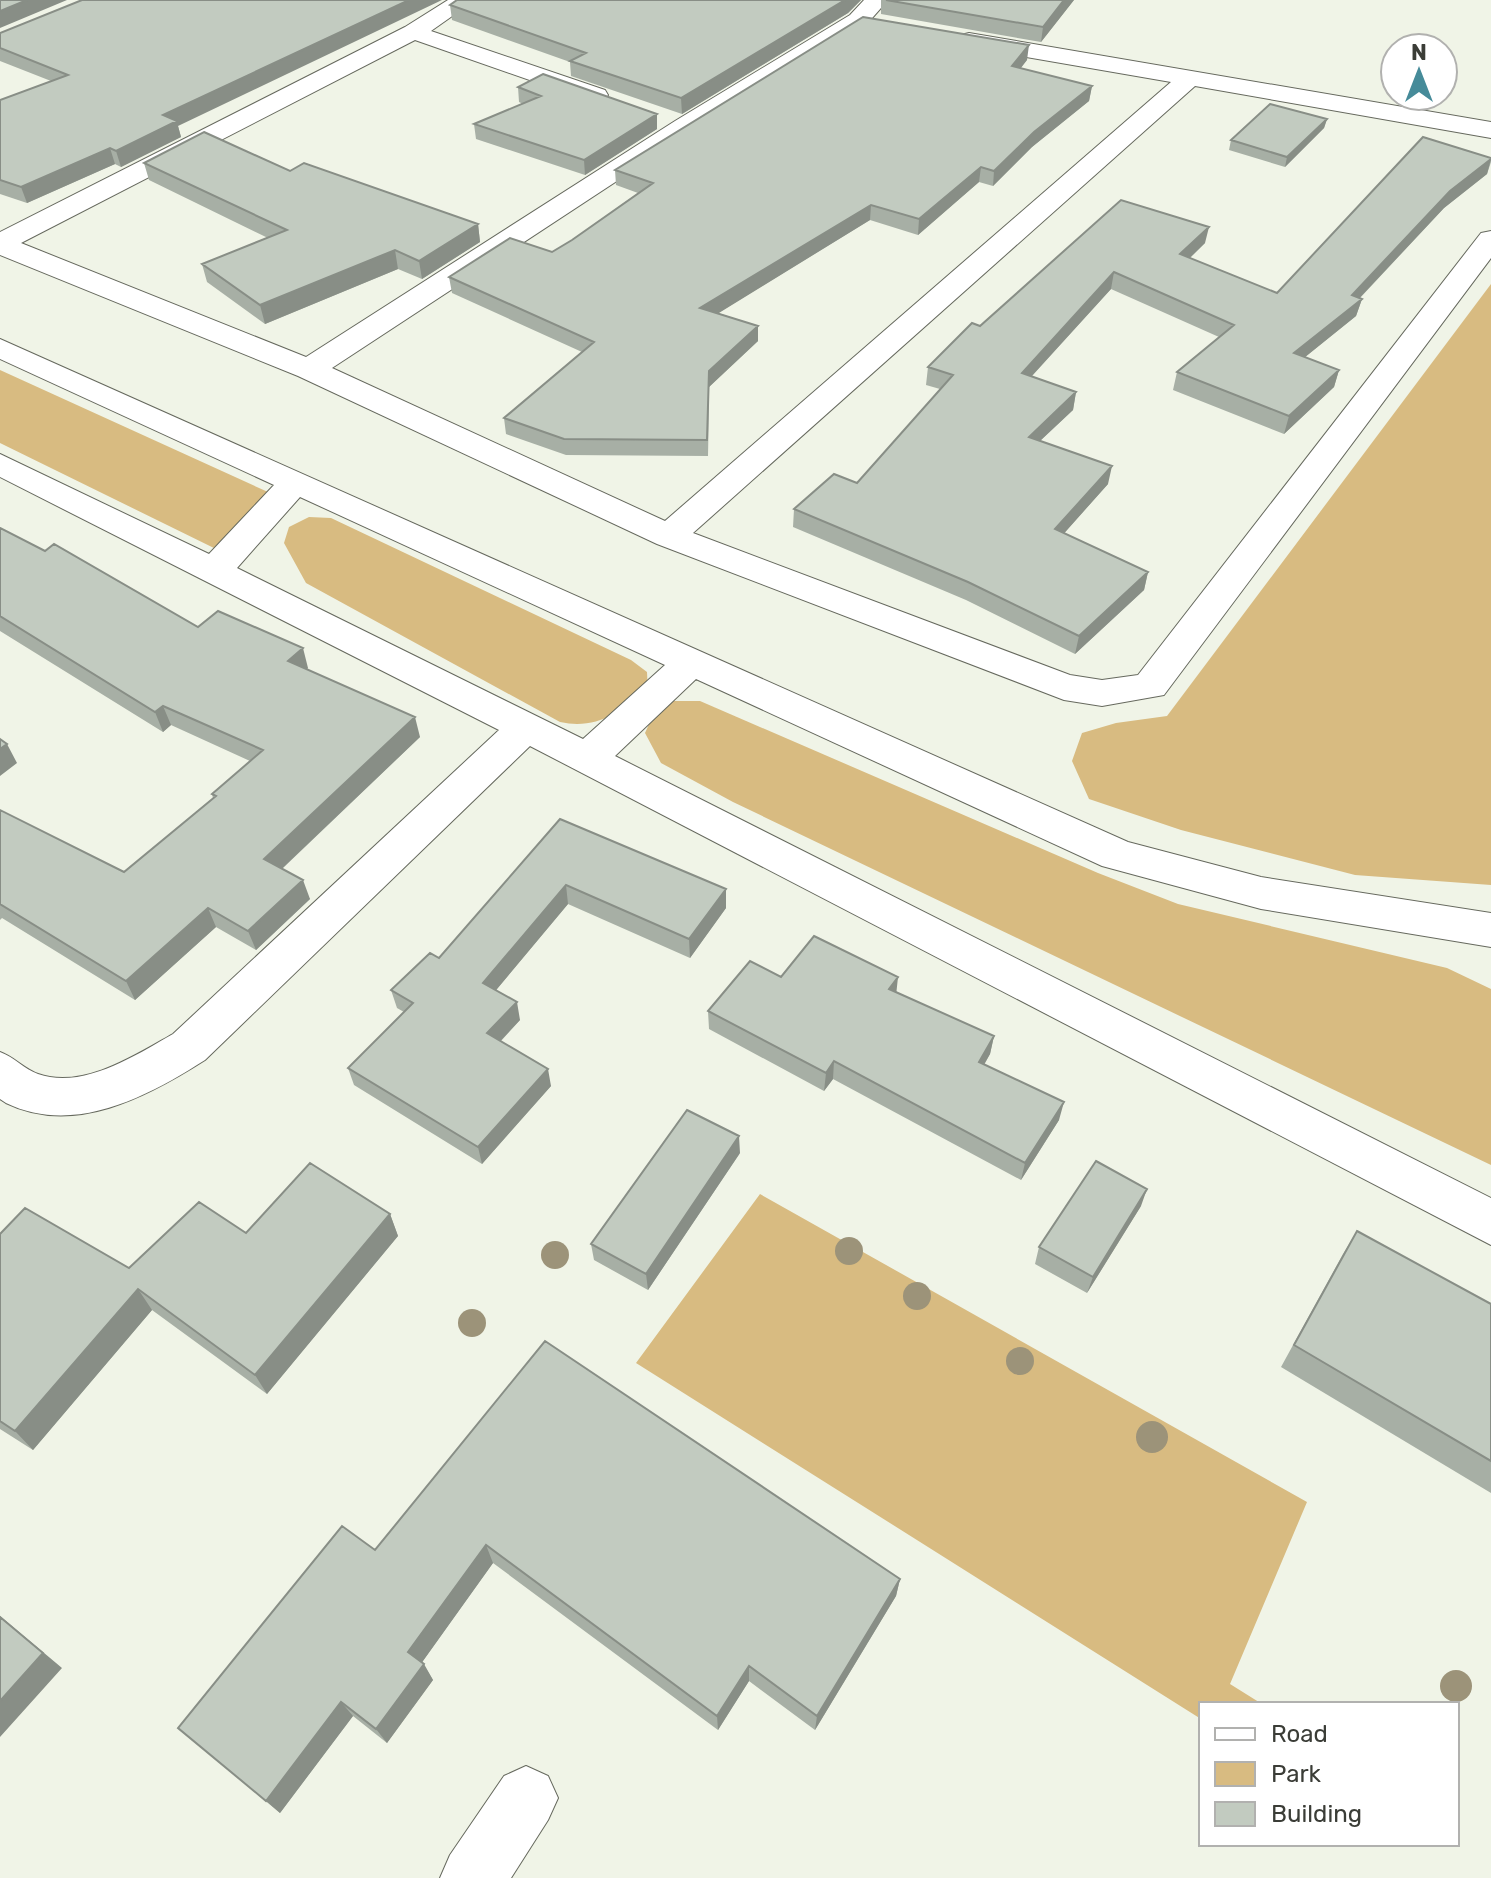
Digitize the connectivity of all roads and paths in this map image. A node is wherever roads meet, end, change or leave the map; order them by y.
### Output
1 (464, 0) edge
2 (877, 0) edge
3 (858, 20) junction
4 (890, 26) edge
5 (413, 32) junction
6 (953, 37) edge
7 (1189, 79) junction
8 (623, 105) edge
9 (653, 115) edge
10 (684, 126) junction
11 (1491, 130) edge
12 (1491, 239) edge
13 (0, 244) edge
14 (0, 348) edge
15 (309, 369) junction
16 (0, 464) edge
17 (296, 482) junction
18 (669, 536) junction
19 (214, 571) junction
20 (692, 662) junction
21 (526, 727) junction
22 (587, 759) junction
23 (1491, 930) edge
24 (0, 1072) edge
25 (1491, 1223) edge
26 (526, 1798) dead end
27 (473, 1878) edge

1 - 5 street
2 - 3 street
3 - 4 street
3 - 10 street
5 - 8 street
5 - 13 street
6 - 7 street
7 - 11 street
7 - 18 street
9 - 10 street
10 - 15 street
12 - 18 street
13 - 15 street
14 - 17 street
15 - 18 street
16 - 19 street
17 - 19 street
17 - 20 street
19 - 21 street
20 - 22 street
20 - 23 street
21 - 22 street
21 - 24 street
22 - 25 street
26 - 27 street

